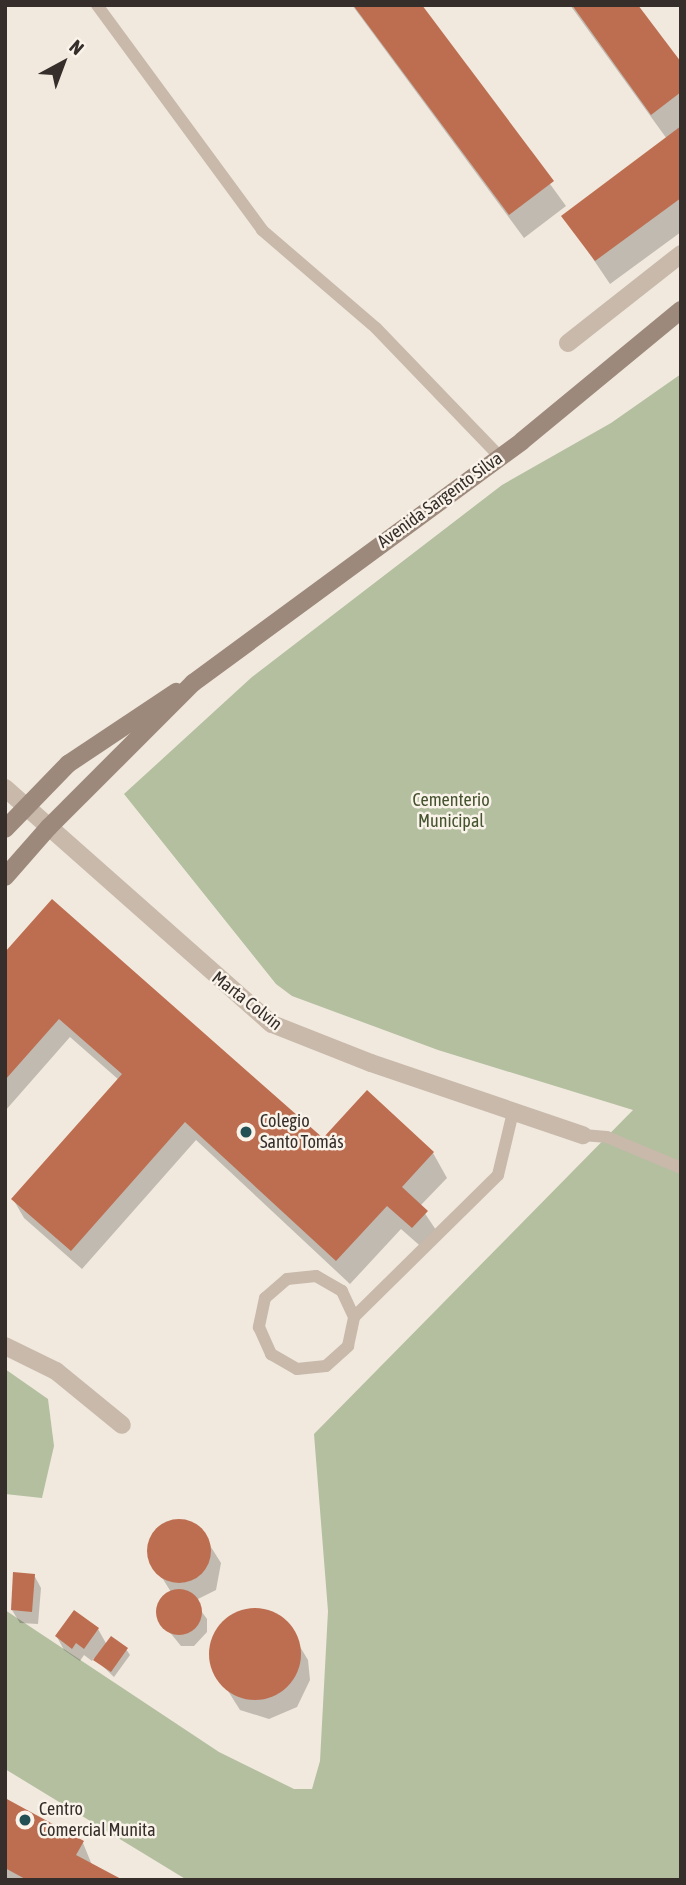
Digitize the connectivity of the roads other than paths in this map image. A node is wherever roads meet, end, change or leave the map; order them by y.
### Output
1 (97, 5) edge
2 (681, 254) edge
3 (681, 310) edge
4 (568, 343) dead end
5 (499, 457) junction
6 (193, 683) junction
7 (5, 789) edge
8 (24, 806) junction
9 (48, 827) junction
10 (5, 829) edge
11 (5, 877) edge
12 (513, 1112) junction
13 (583, 1135) joint
14 (681, 1168) edge
15 (354, 1317) junction
16 (5, 1346) edge
17 (122, 1425) dead end

1 - 5 lane
2 - 4 street
3 - 5 main road, Avenida Sargento Silva
5 - 6 main road, Avenida Sargento Silva
6 - 8 main road, Avenida Sargento Silva
6 - 9 main road, Avenida Sargento Silva
7 - 8 street, Marta Colvin
8 - 9 street, Marta Colvin
8 - 10 main road, Avenida Sargento Silva
9 - 11 main road, Avenida Sargento Silva
9 - 12 street, Marta Colvin
12 - 13 street, Marta Colvin
12 - 15 lane
13 - 14 lane
15 - 15 lane
16 - 17 street

